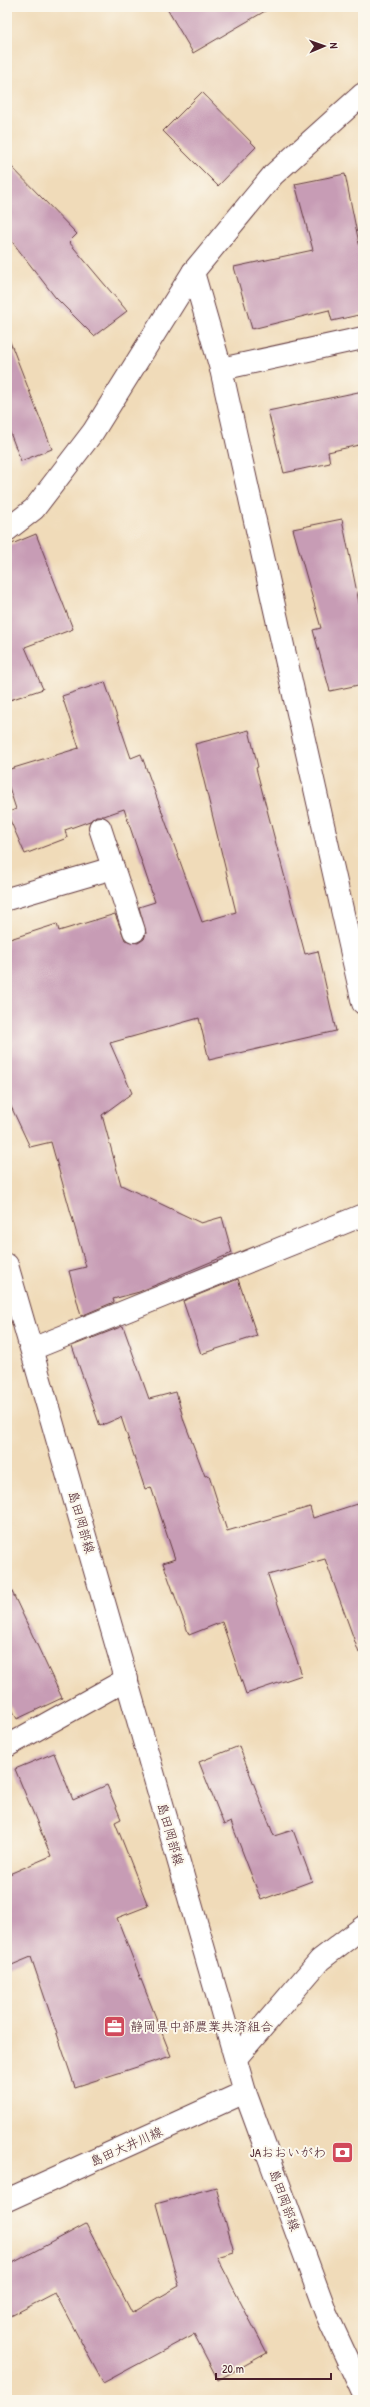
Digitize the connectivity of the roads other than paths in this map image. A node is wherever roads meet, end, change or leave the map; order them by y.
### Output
1 (363, 94) edge
2 (193, 272) junction
3 (363, 338) edge
4 (221, 369) junction
5 (7, 530) edge
6 (100, 828) dead end
7 (113, 868) junction
8 (7, 899) edge
9 (134, 930) dead end
10 (363, 1003) edge
11 (363, 1215) edge
12 (7, 1265) edge
13 (32, 1349) junction
14 (127, 1678) junction
15 (7, 1746) edge
16 (363, 1927) edge
17 (236, 2058) junction
18 (246, 2092) junction
19 (7, 2200) edge
20 (363, 2393) edge

1 - 2 street
2 - 4 street
2 - 5 street
3 - 4 street
4 - 10 street
6 - 7 street
7 - 8 street
7 - 9 street
11 - 13 street
12 - 13 street, 島田岡部線
13 - 14 street, 島田岡部線
14 - 15 street
14 - 17 street, 島田岡部線
16 - 17 street
17 - 18 street, 島田岡部線
18 - 19 street, 島田大井川線
18 - 20 street, 島田岡部線

